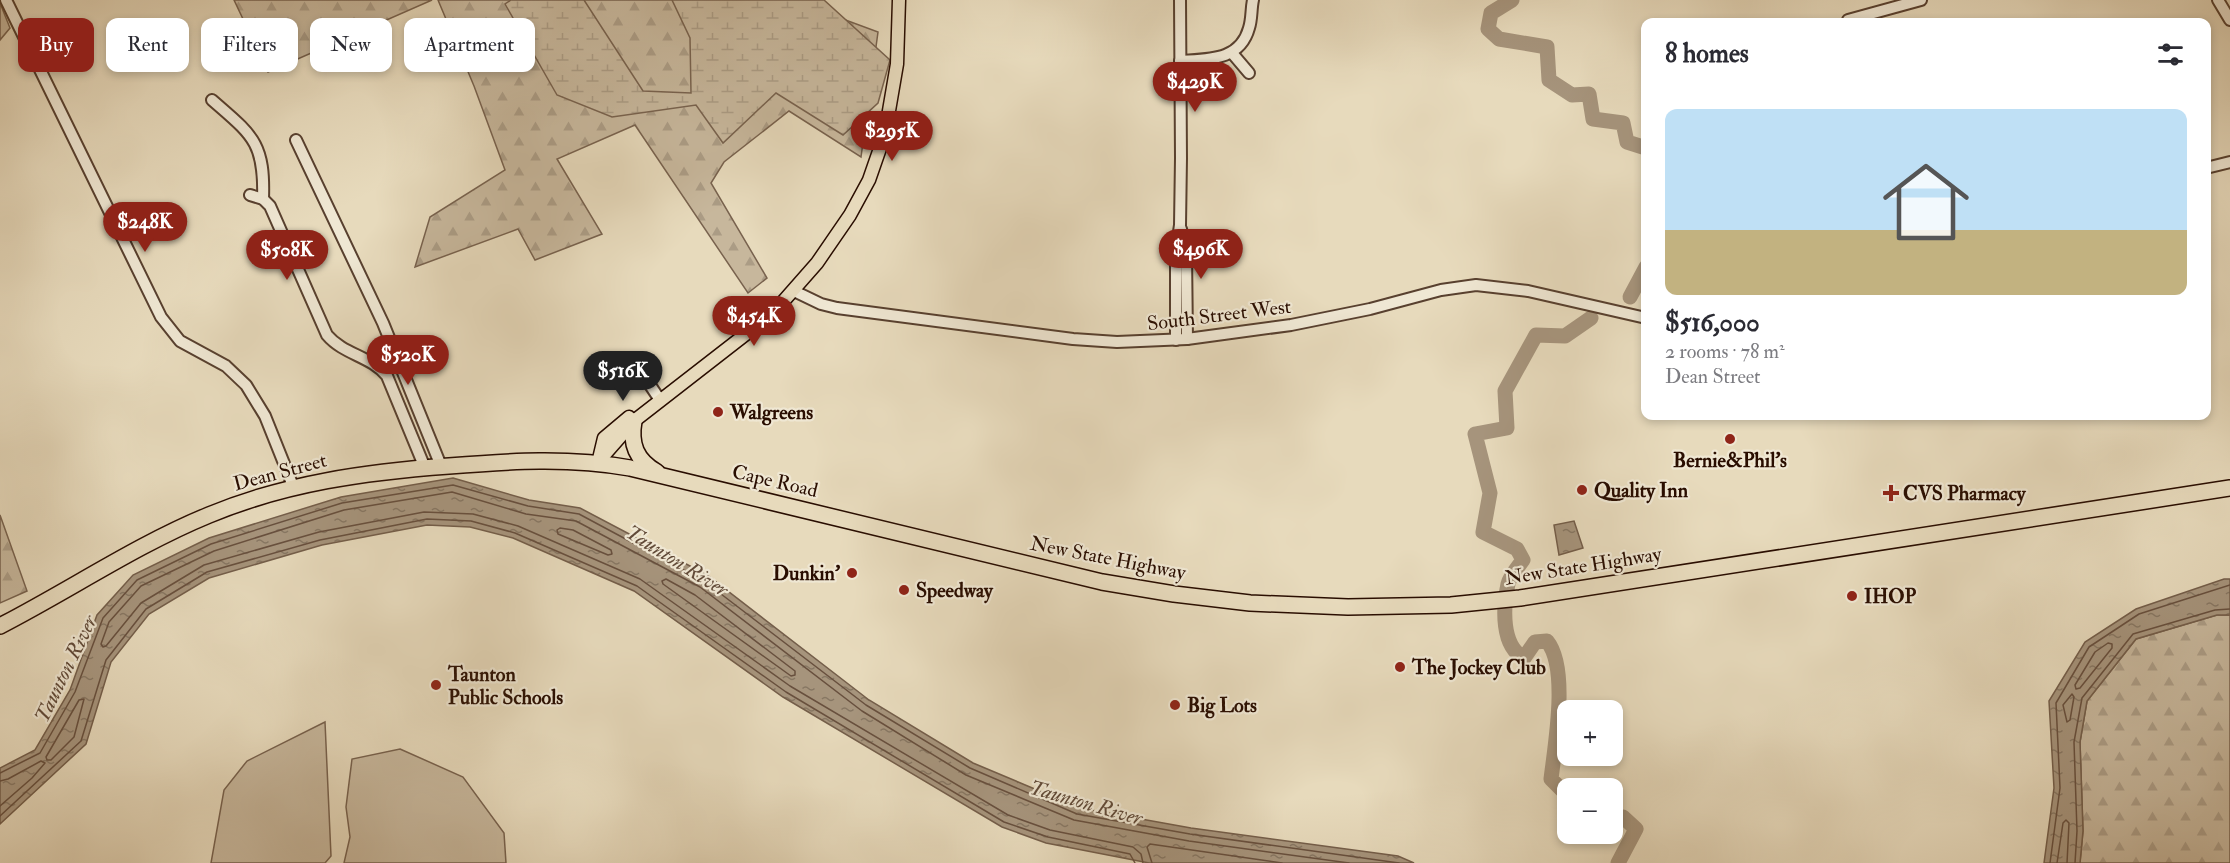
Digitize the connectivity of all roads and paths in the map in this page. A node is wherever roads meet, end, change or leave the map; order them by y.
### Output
1 (6, 0) edge
2 (899, 0) edge
3 (1180, 0) edge
4 (1253, 0) edge
5 (1921, 0) edge
6 (2218, 0) edge
7 (1855, 18) edge
8 (2230, 20) edge
9 (1232, 53) junction
10 (1180, 61) junction
11 (1249, 73) dead end
12 (212, 100) dead end
13 (296, 140) dead end
14 (2230, 162) edge
15 (2211, 167) edge
16 (250, 195) dead end
17 (263, 199) junction
18 (794, 291) junction
19 (1641, 317) edge
20 (1182, 340) junction
21 (640, 370) dead end
22 (691, 378) junction
23 (658, 397) junction
24 (634, 421) junction
25 (598, 462) junction
26 (441, 466) junction
27 (425, 468) junction
28 (668, 477) junction
29 (293, 486) junction
30 (2230, 488) edge
31 (942, 543) joint
32 (0, 626) edge

1 - 29 street
2 - 18 main road
3 - 10 street
4 - 9 street
5 - 7 street
6 - 8 street
9 - 10 street
9 - 11 street
10 - 20 street
12 - 17 street
13 - 26 street
14 - 15 street
16 - 17 street
17 - 27 street
18 - 20 street, South Street West
18 - 22 main road
19 - 20 street, South Street West
21 - 23 street
22 - 23 main road
22 - 24 main road
23 - 25 main road
24 - 25 main road
24 - 28 highway
25 - 26 highway, Dean Street
25 - 28 highway, Cape Road
26 - 27 highway, Dean Street
27 - 29 highway, Dean Street
28 - 31 highway, Cape Road
29 - 32 highway, Dean Street
30 - 31 highway, New State Highway

